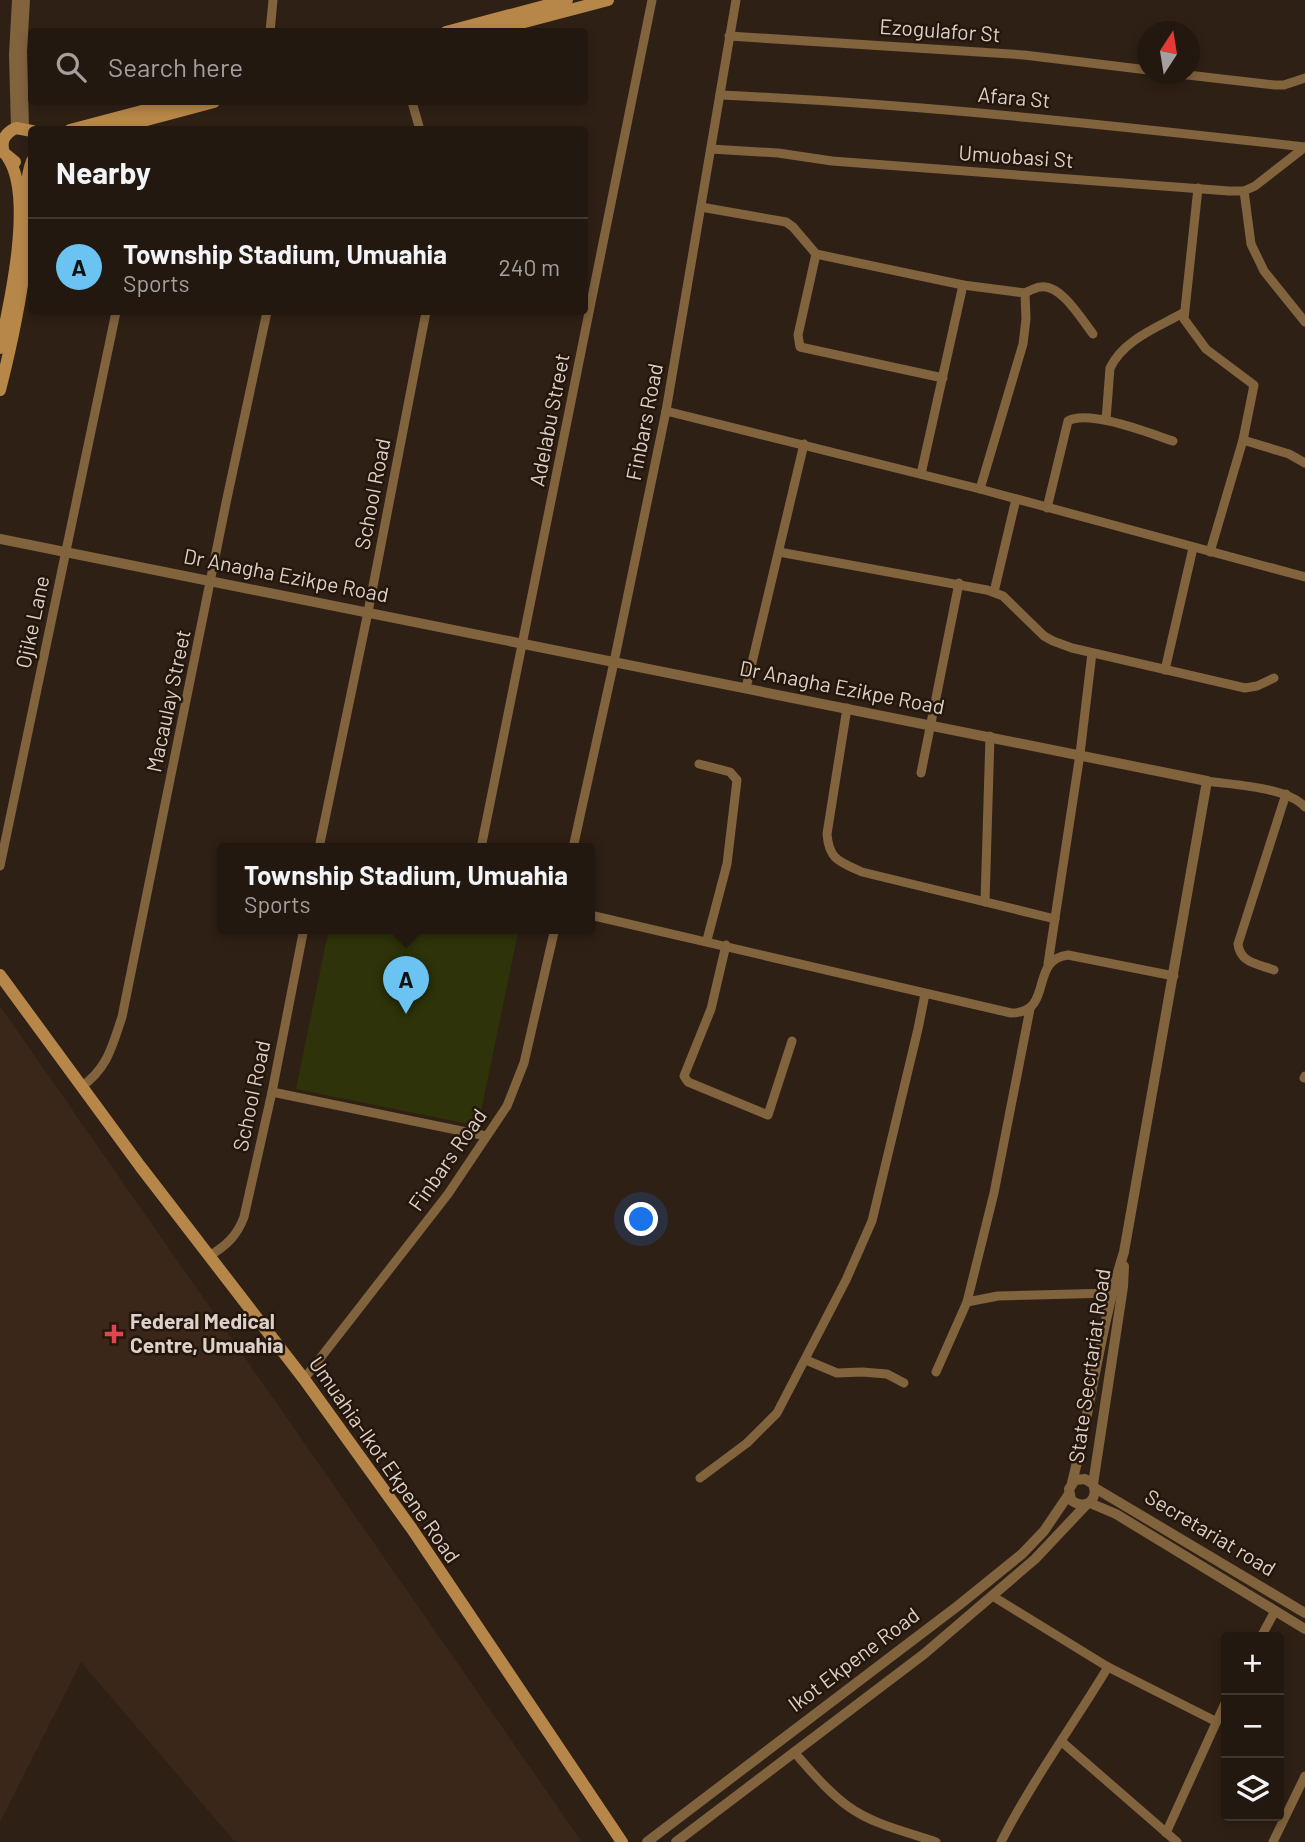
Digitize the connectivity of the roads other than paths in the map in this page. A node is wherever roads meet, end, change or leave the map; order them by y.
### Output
1 (17, 0) edge
2 (25, 0) edge
3 (273, 0) edge
4 (567, 0) edge
5 (608, 0) edge
6 (652, 0) edge
7 (736, 0) edge
8 (270, 28) edge
9 (461, 28) edge
10 (501, 28) edge
11 (729, 36) junction
12 (1137, 69) edge
13 (1200, 76) edge
14 (1305, 78) edge
15 (720, 95) junction
16 (165, 105) edge
17 (203, 105) edge
18 (413, 105) edge
19 (85, 126) edge
20 (124, 126) edge
21 (419, 126) edge
22 (26, 130) edge
23 (1305, 147) edge
24 (711, 149) junction
25 (3, 151) edge
26 (28, 161) edge
27 (28, 180) edge
28 (1198, 188) junction
29 (1244, 191) junction
30 (701, 207) junction
31 (816, 254) junction
32 (963, 285) junction
33 (1025, 293) junction
34 (1183, 313) junction
35 (115, 315) edge
36 (266, 315) edge
37 (425, 315) edge
38 (1305, 322) edge
39 (1093, 334) dead end
40 (0, 348) edge
41 (943, 378) junction
42 (0, 390) edge
43 (666, 411) junction
44 (1106, 420) junction
45 (1243, 440) junction
46 (1173, 441) dead end
47 (804, 444) junction
48 (1305, 463) edge
49 (921, 474) junction
50 (980, 489) junction
51 (1016, 499) junction
52 (1047, 508) junction
53 (0, 539) edge
54 (1193, 548) junction
55 (66, 552) junction
56 (779, 552) junction
57 (1210, 552) junction
58 (1305, 577) edge
59 (212, 581) junction
60 (959, 583) junction
61 (994, 592) junction
62 (368, 612) junction
63 (523, 642) junction
64 (1092, 653) junction
65 (614, 662) junction
66 (1164, 670) junction
67 (1274, 678) dead end
68 (747, 688) junction
69 (847, 708) junction
70 (931, 725) junction
71 (990, 736) junction
72 (1080, 754) junction
73 (699, 764) dead end
74 (921, 773) dead end
75 (1207, 781) junction
76 (1286, 794) junction
77 (1305, 807) edge
78 (320, 843) edge
79 (482, 843) edge
80 (574, 843) edge
81 (0, 866) edge
82 (985, 902) junction
83 (595, 916) edge
84 (1055, 919) junction
85 (303, 934) edge
86 (554, 934) edge
87 (707, 940) junction
88 (726, 945) junction
89 (1052, 958) junction
90 (1275, 970) dead end
91 (0, 975) edge
92 (1174, 976) junction
93 (925, 994) junction
94 (1030, 1009) junction
95 (792, 1041) dead end
96 (81, 1087) junction
97 (272, 1092) junction
98 (486, 1136) junction
99 (1124, 1252) junction
100 (209, 1256) junction
101 (1111, 1293) junction
102 (967, 1303) junction
103 (806, 1360) junction
104 (936, 1372) dead end
105 (304, 1379) junction
106 (904, 1383) dead end
107 (700, 1478) dead end
108 (1094, 1486) junction
109 (1070, 1489) junction
110 (1088, 1504) junction
111 (993, 1597) junction
112 (1275, 1611) junction
113 (1305, 1613) edge
114 (1305, 1629) edge
115 (1264, 1632) edge
116 (1108, 1667) junction
117 (1221, 1710) edge
118 (1215, 1721) junction
119 (1062, 1742) junction
120 (794, 1752) junction
121 (1305, 1776) edge
122 (1166, 1833) junction
123 (622, 1842) edge
124 (647, 1842) edge
125 (676, 1842) edge
126 (936, 1842) edge
127 (1001, 1842) edge
128 (1177, 1842) edge
129 (1273, 1842) edge

1 - 22 street
2 - 22 street
3 - 8 street
4 - 9 main road
5 - 10 main road
6 - 63 street, Adelabu Street
7 - 11 street, Finbars Road
11 - 12 street, Ezogulafor St
11 - 15 street, Finbars Road
13 - 14 street
15 - 23 street, Afara St
15 - 24 street, Finbars Road
16 - 19 main road
17 - 20 main road
18 - 21 street
22 - 25 main road
23 - 29 street
24 - 28 street, Umuobasi St
24 - 30 street, Finbars Road
25 - 26 main road
25 - 40 main road
27 - 42 main road
28 - 29 street, Umuobasi St
28 - 34 street
29 - 38 street
30 - 31 street
30 - 43 street, Finbars Road
31 - 32 street
31 - 41 street
32 - 33 street
32 - 41 street
33 - 39 street
33 - 50 street
34 - 44 street
34 - 45 street
35 - 55 street, Ojike Lane
36 - 59 street, Macaulay Street
37 - 62 street, School Road
41 - 49 street
43 - 47 street
43 - 65 street, Finbars Road
44 - 46 street
44 - 52 street
45 - 48 street
45 - 57 street
47 - 49 street
47 - 56 street
49 - 50 street
50 - 51 street
51 - 52 street
51 - 61 street
52 - 54 street
53 - 55 street, Dr Anagha Ezikpe Road
54 - 57 street
54 - 66 street
55 - 59 street, Dr Anagha Ezikpe Road
55 - 81 street, Ojike Lane
56 - 60 street
56 - 68 street
57 - 58 street
59 - 62 street, Dr Anagha Ezikpe Road
59 - 96 street, Macaulay Street
60 - 61 street
60 - 70 street
61 - 64 street
62 - 63 street, Dr Anagha Ezikpe Road
62 - 78 street, School Road
63 - 65 street, Dr Anagha Ezikpe Road
63 - 79 street, Adelabu Street
64 - 66 street
64 - 72 street
65 - 68 street, Dr Anagha Ezikpe Road
65 - 80 street, Finbars Road
66 - 67 street
68 - 69 street, Dr Anagha Ezikpe Road
69 - 70 street, Dr Anagha Ezikpe Road
69 - 82 street
70 - 71 street, Dr Anagha Ezikpe Road
70 - 74 street
71 - 72 street, Dr Anagha Ezikpe Road
71 - 82 street
72 - 75 street, Dr Anagha Ezikpe Road
72 - 84 street
73 - 87 street
75 - 76 street
75 - 92 street
76 - 77 street
76 - 90 street
82 - 84 street
83 - 87 street
84 - 89 street
85 - 97 street, School Road
86 - 98 street, Finbars Road
87 - 88 street
88 - 93 street
88 - 95 street
89 - 92 street
89 - 94 street
91 - 96 main road, Umuahia-Ikot Ekpene Road
92 - 99 street
93 - 94 street
93 - 103 street
94 - 102 street
96 - 100 main road, Umuahia-Ikot Ekpene Road
97 - 98 street
97 - 100 street, School Road
98 - 105 street, Finbars Road
99 - 101 street, Ikot Ekpene Road
99 - 108 street, State Secrtariat Road
100 - 105 main road, Umuahia-Ikot Ekpene Road
101 - 102 street
101 - 109 street, Ikot Ekpene Road
102 - 104 street
103 - 106 street
103 - 107 street
105 - 123 main road, Umuahia-Ikot Ekpene Road
108 - 109 street
108 - 110 street
108 - 113 street, Secretariat road
109 - 110 street
109 - 124 street, Ikot Ekpene Road
110 - 111 street
110 - 112 street
111 - 116 street
111 - 120 street
112 - 114 street
112 - 115 street
116 - 118 street
116 - 119 street
117 - 118 street
118 - 122 street
119 - 122 street
119 - 127 street
120 - 125 street
120 - 126 street
121 - 129 street
122 - 128 street

